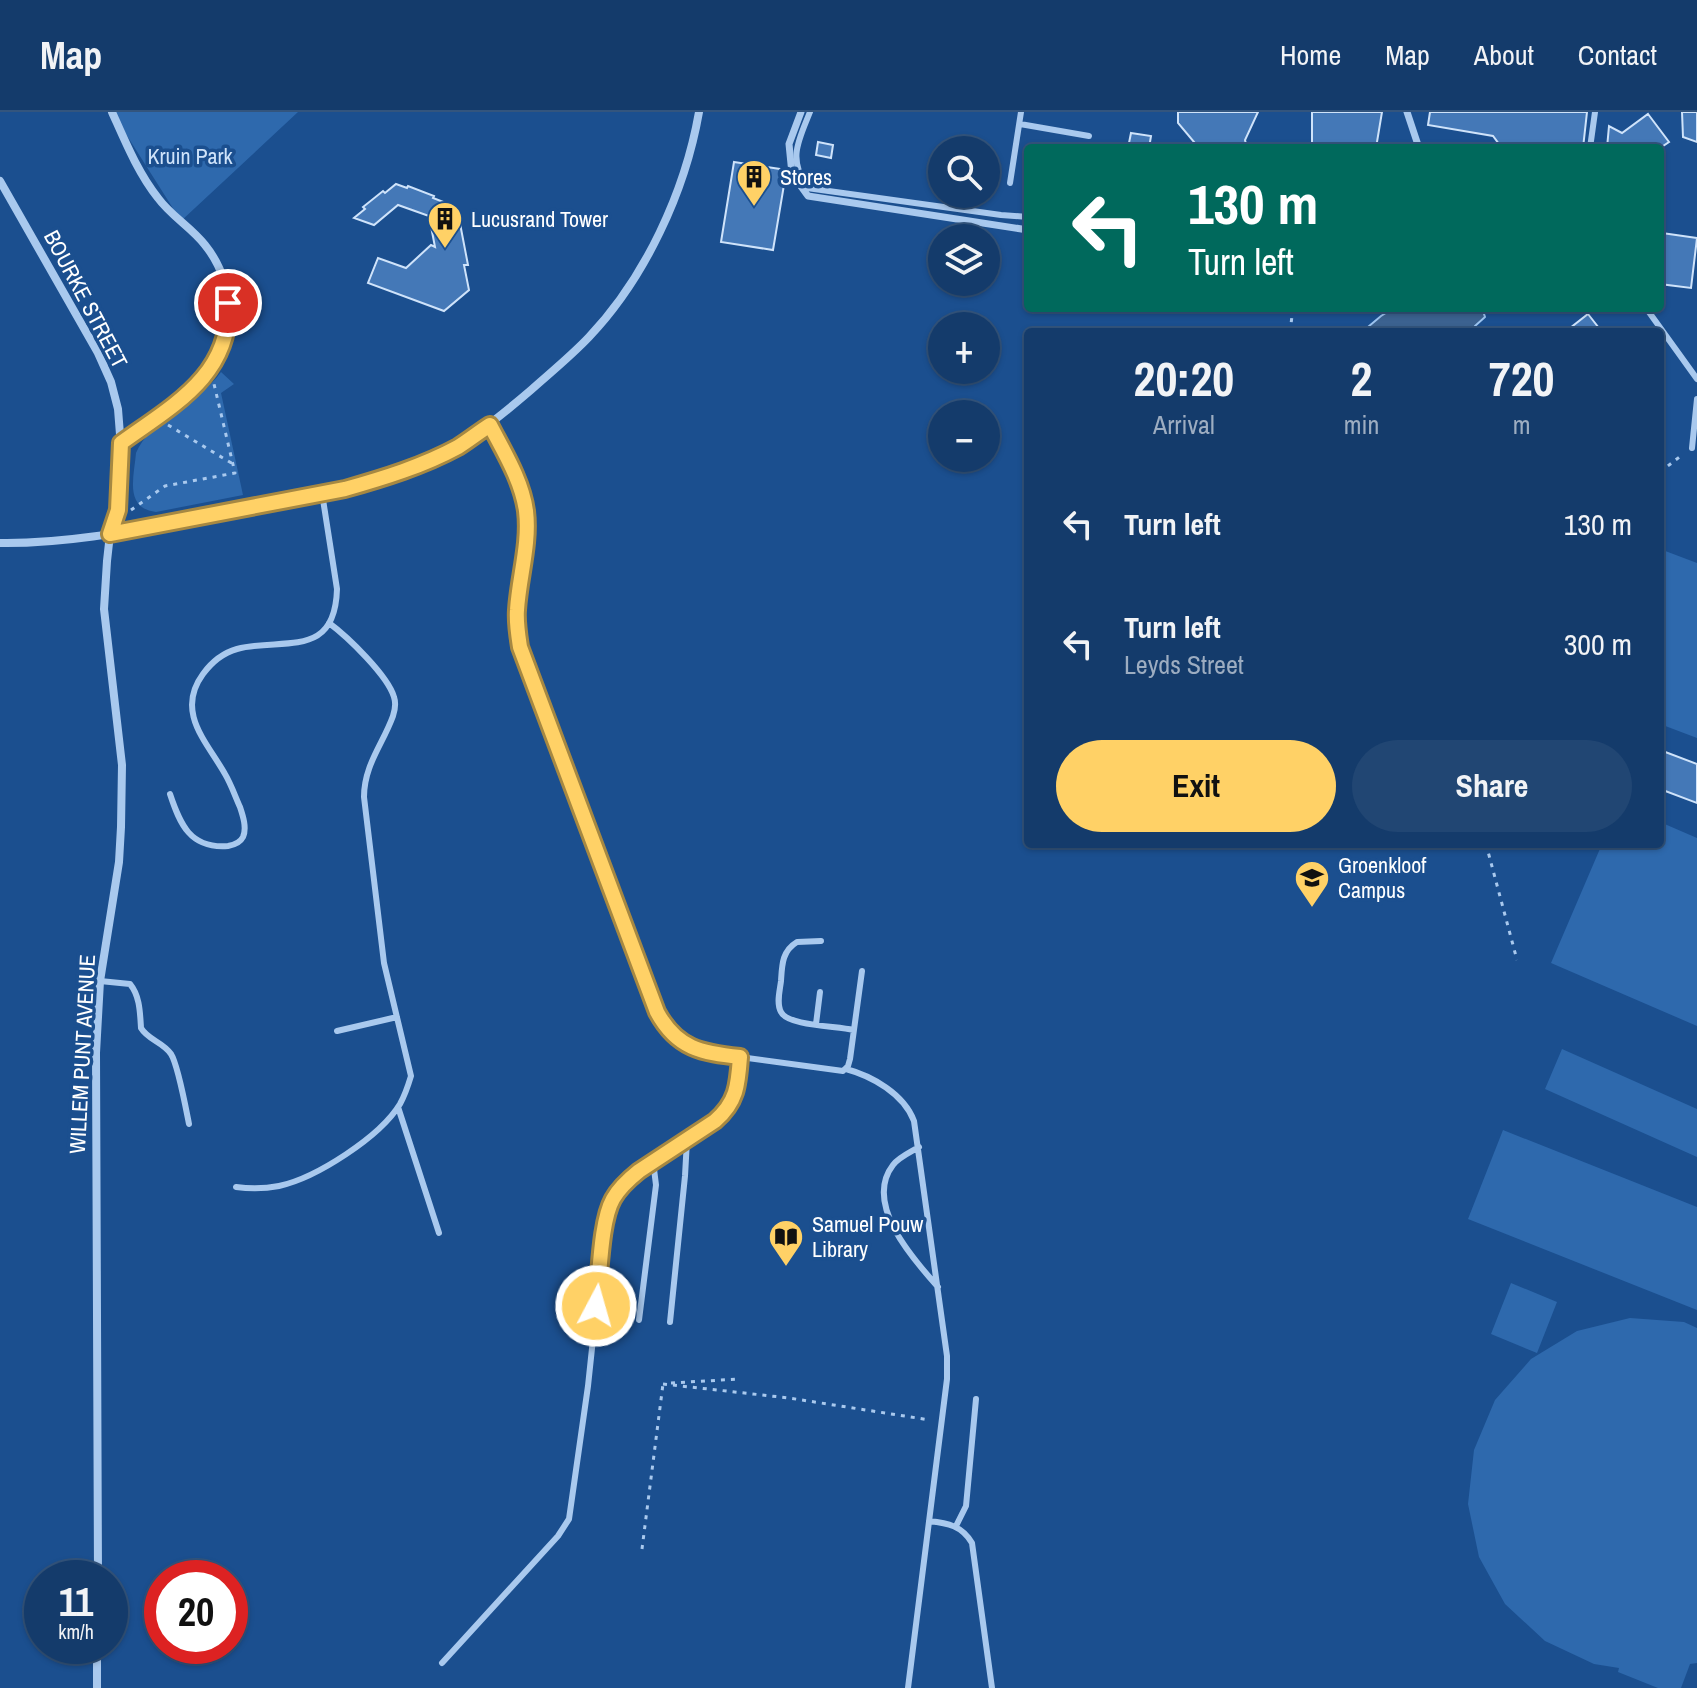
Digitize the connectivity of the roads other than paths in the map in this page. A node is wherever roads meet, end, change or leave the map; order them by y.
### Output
1 (112, 112) edge
2 (699, 112) edge
3 (801, 112) edge
4 (810, 112) edge
5 (1021, 112) edge
6 (1407, 112) edge
7 (1595, 112) edge
8 (1020, 124) junction
9 (1089, 136) dead end
10 (1418, 144) edge
11 (1591, 144) edge
12 (0, 181) edge
13 (1010, 183) dead end
14 (1024, 217) edge
15 (1024, 229) edge
16 (1664, 333) edge
17 (1697, 379) edge
18 (1697, 399) edge
19 (490, 425) junction
20 (121, 443) junction
21 (1692, 448) road end
22 (322, 493) junction
23 (110, 534) junction
24 (0, 543) edge
25 (329, 623) junction
26 (170, 794) dead end
27 (821, 941) dead end
28 (862, 971) dead end
29 (100, 981) junction
30 (820, 992) dead end
31 (397, 1017) junction
32 (816, 1024) junction
33 (853, 1030) junction
34 (337, 1031) dead end
35 (740, 1057) junction
36 (846, 1069) junction
37 (398, 1107) junction
38 (189, 1124) dead end
39 (687, 1140) junction
40 (919, 1147) junction
41 (653, 1161) junction
42 (236, 1187) dead end
43 (439, 1233) dead end
44 (939, 1287) junction
45 (639, 1320) dead end
46 (670, 1322) dead end
47 (976, 1399) dead end
48 (929, 1521) junction
49 (956, 1526) junction
50 (98, 1560) edge
51 (442, 1663) dead end
52 (97, 1664) edge
53 (97, 1688) edge
54 (908, 1688) edge
55 (992, 1688) edge

1 - 20 street
2 - 19 street
3 - 15 street
4 - 14 lane
5 - 8 lane
6 - 10 street
7 - 11 lane
8 - 9 lane
8 - 13 lane
12 - 20 street, BOURKE STREET
16 - 17 lane
18 - 21 lane
19 - 22 street
19 - 35 lane
20 - 23 street, BOURKE STREET
22 - 23 street
22 - 25 lane
23 - 24 street
23 - 29 street, WILLEM PUNT AVENUE
25 - 26 lane
25 - 31 lane
27 - 32 lane
28 - 33 lane
29 - 38 lane
29 - 50 street, WILLEM PUNT AVENUE
30 - 32 lane
31 - 34 lane
31 - 37 lane
32 - 33 lane
33 - 36 lane
35 - 36 lane
35 - 39 lane
36 - 40 lane
37 - 42 lane
37 - 43 lane
39 - 41 lane
39 - 46 lane
40 - 44 lane
40 - 44 lane
41 - 45 lane
41 - 51 lane
44 - 48 lane
47 - 49 lane
48 - 49 lane
48 - 54 lane
49 - 55 lane
52 - 53 street

